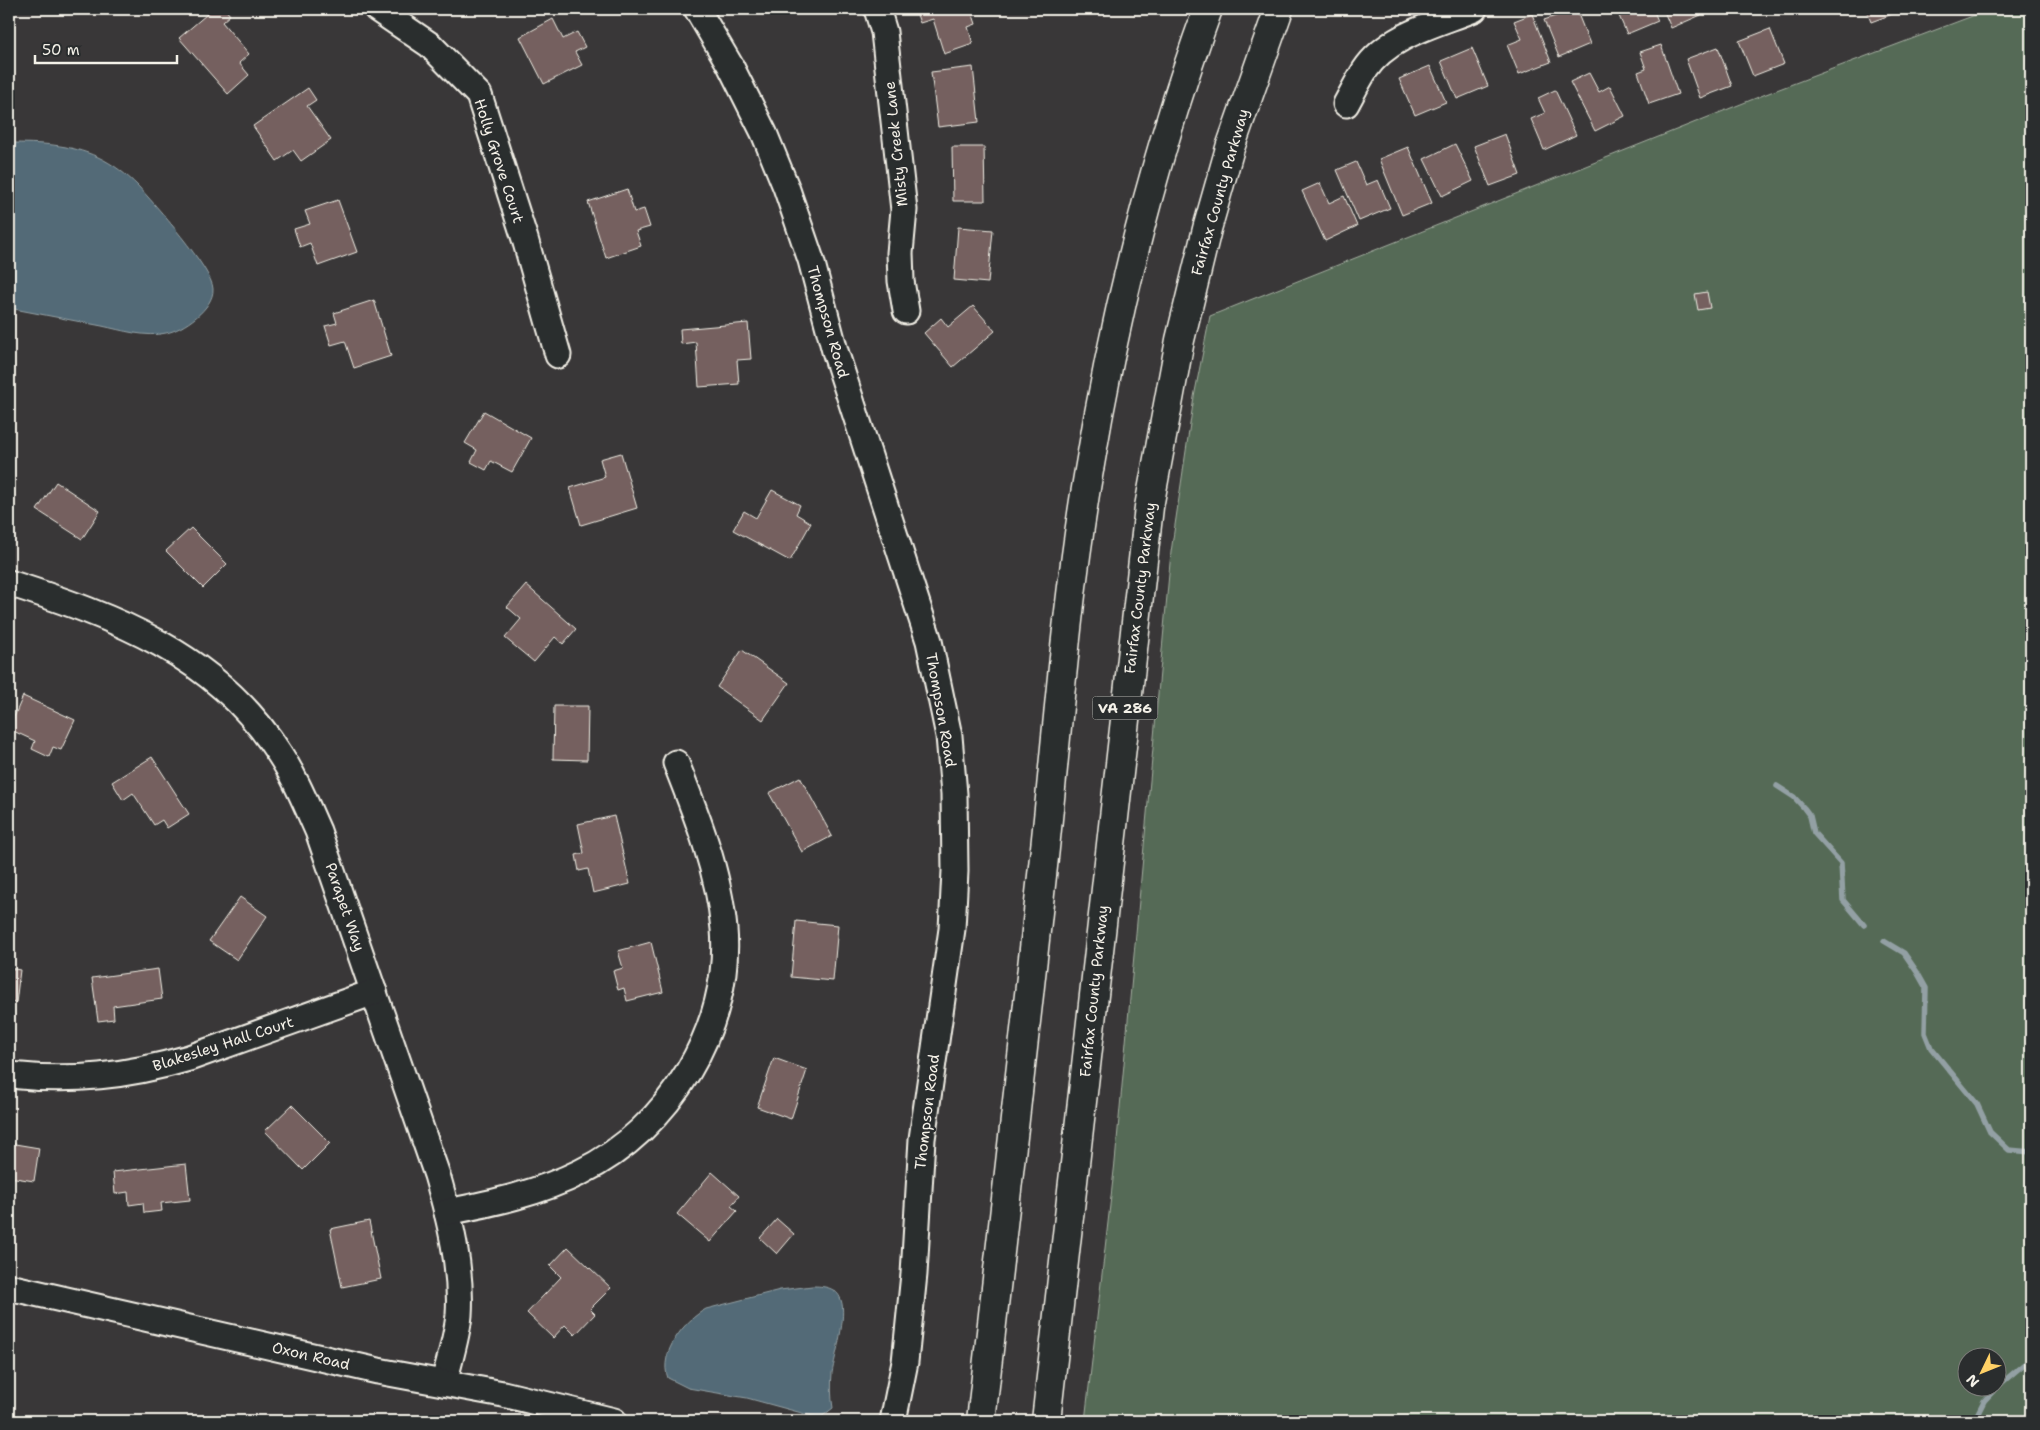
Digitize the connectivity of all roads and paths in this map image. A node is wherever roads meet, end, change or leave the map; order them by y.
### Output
1 (377, 9) edge
2 (698, 9) edge
3 (877, 9) edge
4 (1208, 9) edge
5 (1279, 9) edge
6 (1474, 9) edge
7 (1346, 104) dead end
8 (906, 311) dead end
9 (558, 356) dead end
10 (9, 583) edge
11 (676, 762) dead end
12 (374, 992) junction
13 (9, 1075) edge
14 (447, 1212) junction
15 (9, 1286) edge
16 (444, 1383) junction
17 (614, 1421) edge
18 (893, 1421) edge
19 (981, 1421) edge
20 (1046, 1421) edge

1 - 9 street, Holly Grove Court
2 - 18 street, Thompson Road
3 - 8 street, Misty Creek Lane
4 - 19 highway
5 - 20 highway, Fairfax County Parkway / VA 286
6 - 7 street
10 - 12 street, Parapet Way
11 - 14 street
12 - 13 street, Blakesley Hall Court
12 - 14 street, Parapet Way
14 - 16 street, Parapet Way
15 - 16 street, Oxon Road
16 - 17 street, Oxon Road

